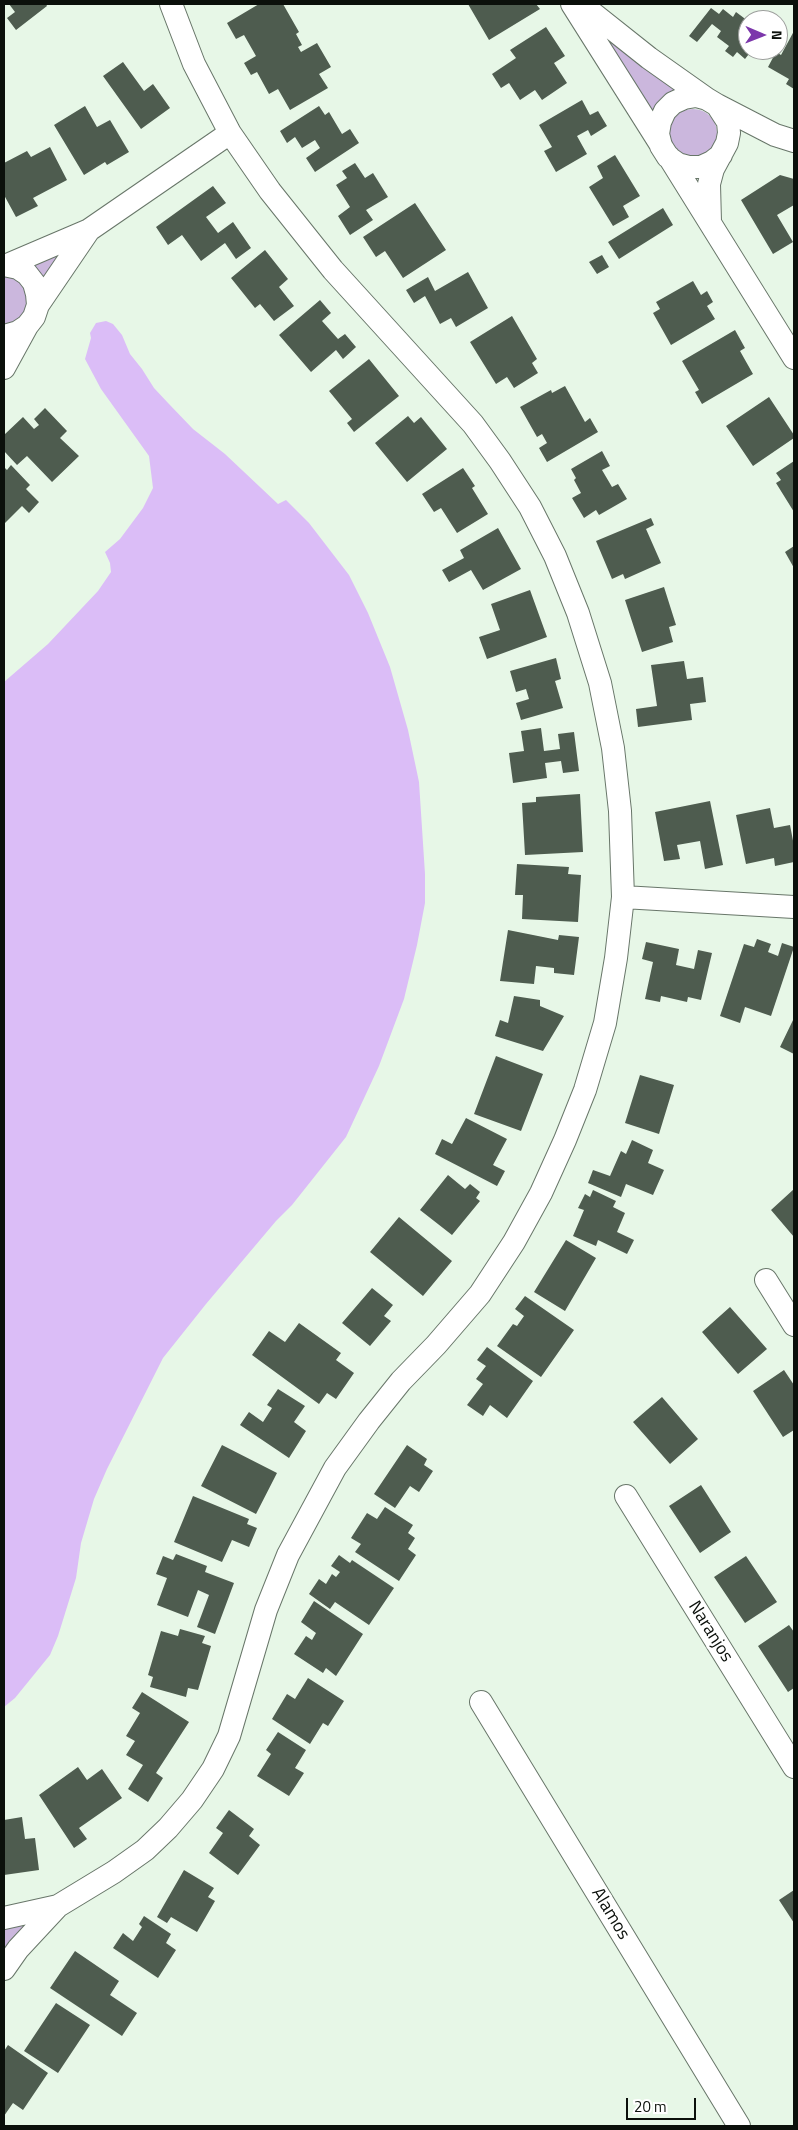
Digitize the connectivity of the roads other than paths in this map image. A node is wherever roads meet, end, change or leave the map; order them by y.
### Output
1 (171, 4) edge
2 (572, 4) edge
3 (581, 4) edge
4 (712, 102) junction
5 (230, 133) junction
6 (785, 138) edge
7 (724, 149) junction
8 (665, 151) junction
9 (710, 222) junction
10 (89, 230) junction
11 (5, 265) edge
12 (38, 305) junction
13 (27, 326) junction
14 (4, 336) edge
15 (794, 358) edge
16 (4, 368) edge
17 (623, 897) junction
18 (794, 907) edge
19 (766, 1280) dead end
20 (794, 1325) edge
21 (626, 1496) dead end
22 (481, 1702) dead end
23 (794, 1767) edge
24 (58, 1906) junction
25 (4, 1918) edge
26 (4, 1968) edge
27 (739, 2126) edge

1 - 5 street
2 - 8 street
3 - 4 street
4 - 6 street
4 - 7 street
4 - 8 street
5 - 10 street
5 - 17 street
6 - 7 street
7 - 8 street
7 - 9 street
8 - 9 street
9 - 15 street
10 - 11 street
10 - 12 street
11 - 12 street
12 - 13 street
13 - 14 street
13 - 16 street
17 - 18 street
17 - 24 street
19 - 20 street
21 - 23 street, Naranjos
22 - 27 street, Alamos
24 - 25 street
24 - 26 street

